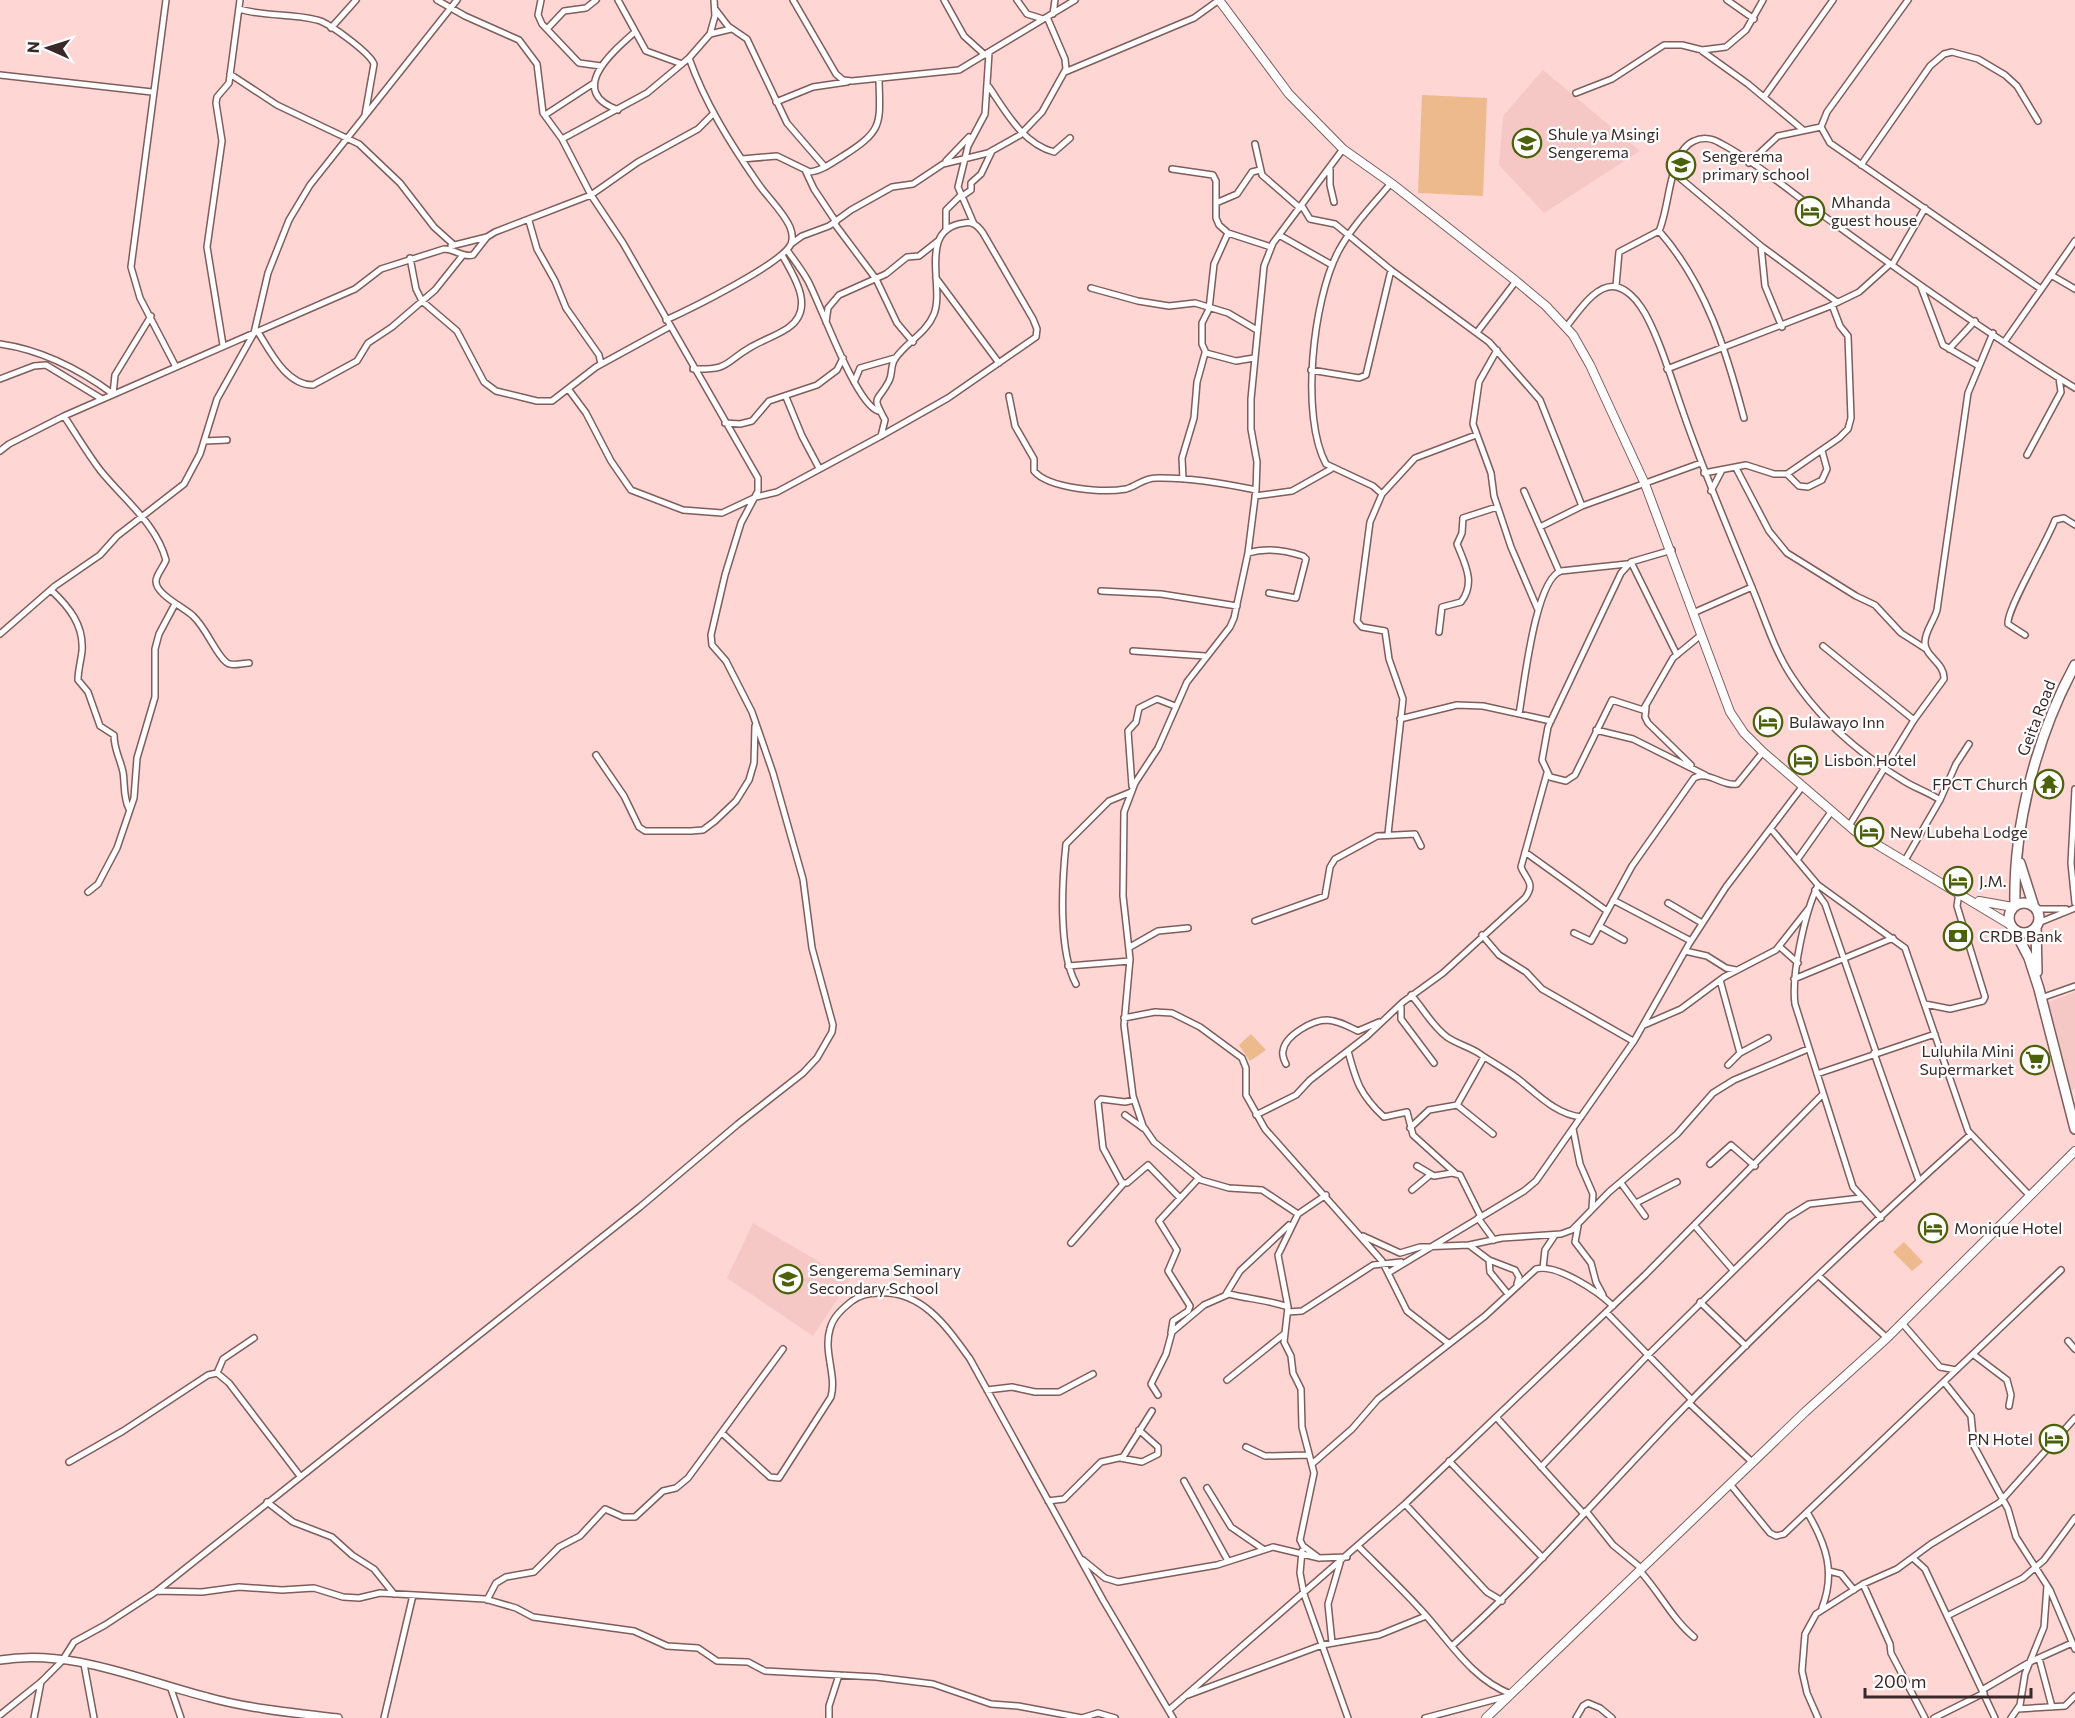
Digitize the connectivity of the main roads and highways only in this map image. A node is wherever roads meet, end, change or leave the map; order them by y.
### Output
1 (1219, 0) edge
2 (2075, 665) edge
3 (2019, 855) junction
4 (1974, 900) junction
5 (2014, 906) junction
6 (2035, 908) junction
7 (2037, 925) junction
8 (2012, 927) junction
9 (2040, 994) junction
10 (2071, 1093) edge
11 (2075, 1129) edge
12 (2075, 1151) edge
13 (1486, 1718) edge

1 - 4 main road
2 - 3 highway, Geita Road
3 - 5 highway, Geita Road
3 - 6 highway, Geita Road
4 - 5 main road
4 - 8 main road
5 - 6 highway
5 - 8 highway, Geita Road
6 - 7 highway, Geita Road
7 - 8 highway
7 - 9 highway, Geita Road
8 - 9 highway, Geita Road
9 - 10 highway, Geita Road
10 - 11 highway, Geita Road
12 - 13 main road

